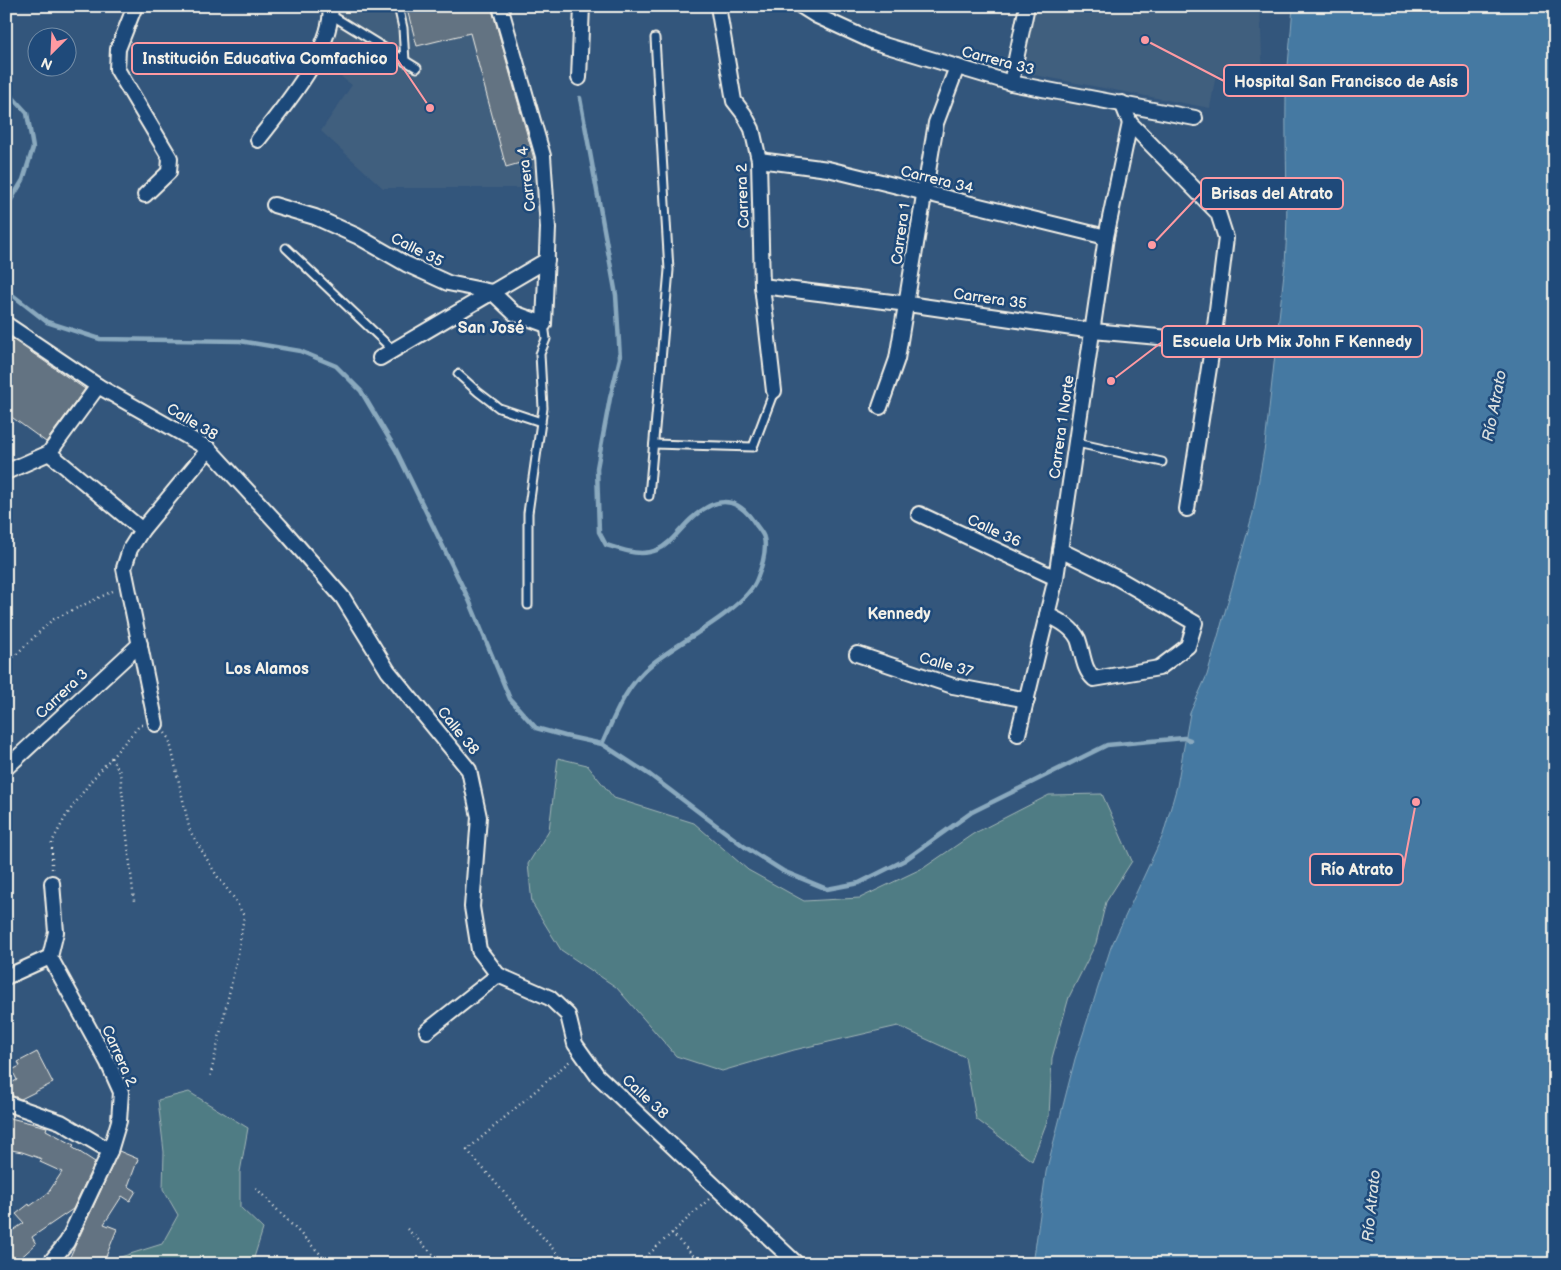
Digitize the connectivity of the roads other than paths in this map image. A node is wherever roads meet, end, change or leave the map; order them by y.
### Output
1 (135, 6) edge
2 (398, 6) edge
3 (500, 6) edge
4 (582, 6) edge
5 (718, 6) edge
6 (800, 6) edge
7 (1027, 6) edge
8 (330, 11) edge
9 (654, 38) dead end
10 (405, 62) junction
11 (957, 67) junction
12 (417, 68) dead end
13 (579, 78) dead end
14 (1011, 84) junction
15 (1122, 103) junction
16 (1196, 118) dead end
17 (1130, 123) junction
18 (258, 140) dead end
19 (759, 160) junction
20 (924, 194) junction
21 (145, 195) dead end
22 (274, 204) dead end
23 (1106, 237) junction
24 (286, 248) dead end
25 (547, 260) junction
26 (762, 286) junction
27 (492, 292) junction
28 (908, 304) junction
29 (6, 324) edge
30 (544, 324) junction
31 (1093, 331) junction
32 (1213, 342) junction
33 (393, 350) junction
34 (380, 358) dead end
35 (458, 374) dead end
36 (98, 386) junction
37 (774, 391) joint
38 (880, 407) dead end
39 (541, 422) junction
40 (1076, 443) junction
41 (654, 444) junction
42 (209, 449) junction
43 (49, 453) junction
44 (1162, 462) dead end
45 (6, 472) edge
46 (649, 496) dead end
47 (1187, 509) dead end
48 (919, 514) dead end
49 (142, 530) junction
50 (1060, 550) junction
51 (1056, 578) junction
52 (528, 605) dead end
53 (1047, 615) junction
54 (140, 644) junction
55 (857, 654) dead end
56 (1027, 700) junction
57 (156, 724) road end
58 (1018, 734) dead end
59 (6, 768) edge
60 (52, 883) road end
61 (50, 957) junction
62 (498, 975) junction
63 (6, 977) edge
64 (427, 1031) dead end
65 (6, 1103) edge
66 (110, 1151) junction
67 (794, 1262) edge
68 (49, 1264) edge

1 - 21 street
2 - 10 lane
3 - 25 street, Carrera 4
4 - 13 street
5 - 19 street, Carrera 2
6 - 11 street, Carrera 33
7 - 14 street
8 - 10 lane
8 - 18 street
9 - 41 lane
10 - 12 lane
11 - 14 street, Carrera 33
11 - 20 street, Carrera 1
14 - 15 street, Carrera 33
15 - 16 street, Carrera 33
15 - 17 street
17 - 23 street, Carrera 1 Norte
17 - 32 street
19 - 20 street, Carrera 34
19 - 26 street, Carrera 2
20 - 23 street, Carrera 34
20 - 28 street, Carrera 1
22 - 27 street, Calle 35
23 - 31 street, Carrera 1 Norte
24 - 33 lane
25 - 27 street
25 - 30 street, Carrera 4
26 - 28 street, Carrera 35
26 - 37 street, Carrera 2
27 - 30 street
27 - 33 street
28 - 31 street, Carrera 35
28 - 38 street, Carrera 1
29 - 36 street, Calle 38
30 - 39 lane
31 - 32 street, Carrera 35
31 - 40 street, Carrera 1 Norte
32 - 47 street
33 - 34 street
35 - 39 lane
36 - 42 street, Calle 38
36 - 43 street
37 - 41 lane
39 - 52 lane
40 - 44 lane
40 - 50 street, Carrera 1 Norte
41 - 46 lane
42 - 49 street
42 - 62 street, Calle 38
43 - 45 street
43 - 49 street
48 - 51 street, Calle 36
49 - 54 street
50 - 51 street, Carrera 1 Norte
50 - 53 street
51 - 53 street, Carrera 1 Norte
53 - 56 street, Carrera 1 Norte
54 - 57 street
54 - 59 street, Carrera 3
55 - 56 street, Calle 37
56 - 58 street, Carrera 1 Norte
60 - 61 street
61 - 63 street
61 - 66 street, Carrera 2
62 - 64 street
62 - 67 street, Calle 38
65 - 66 street
66 - 68 street, Carrera 2

